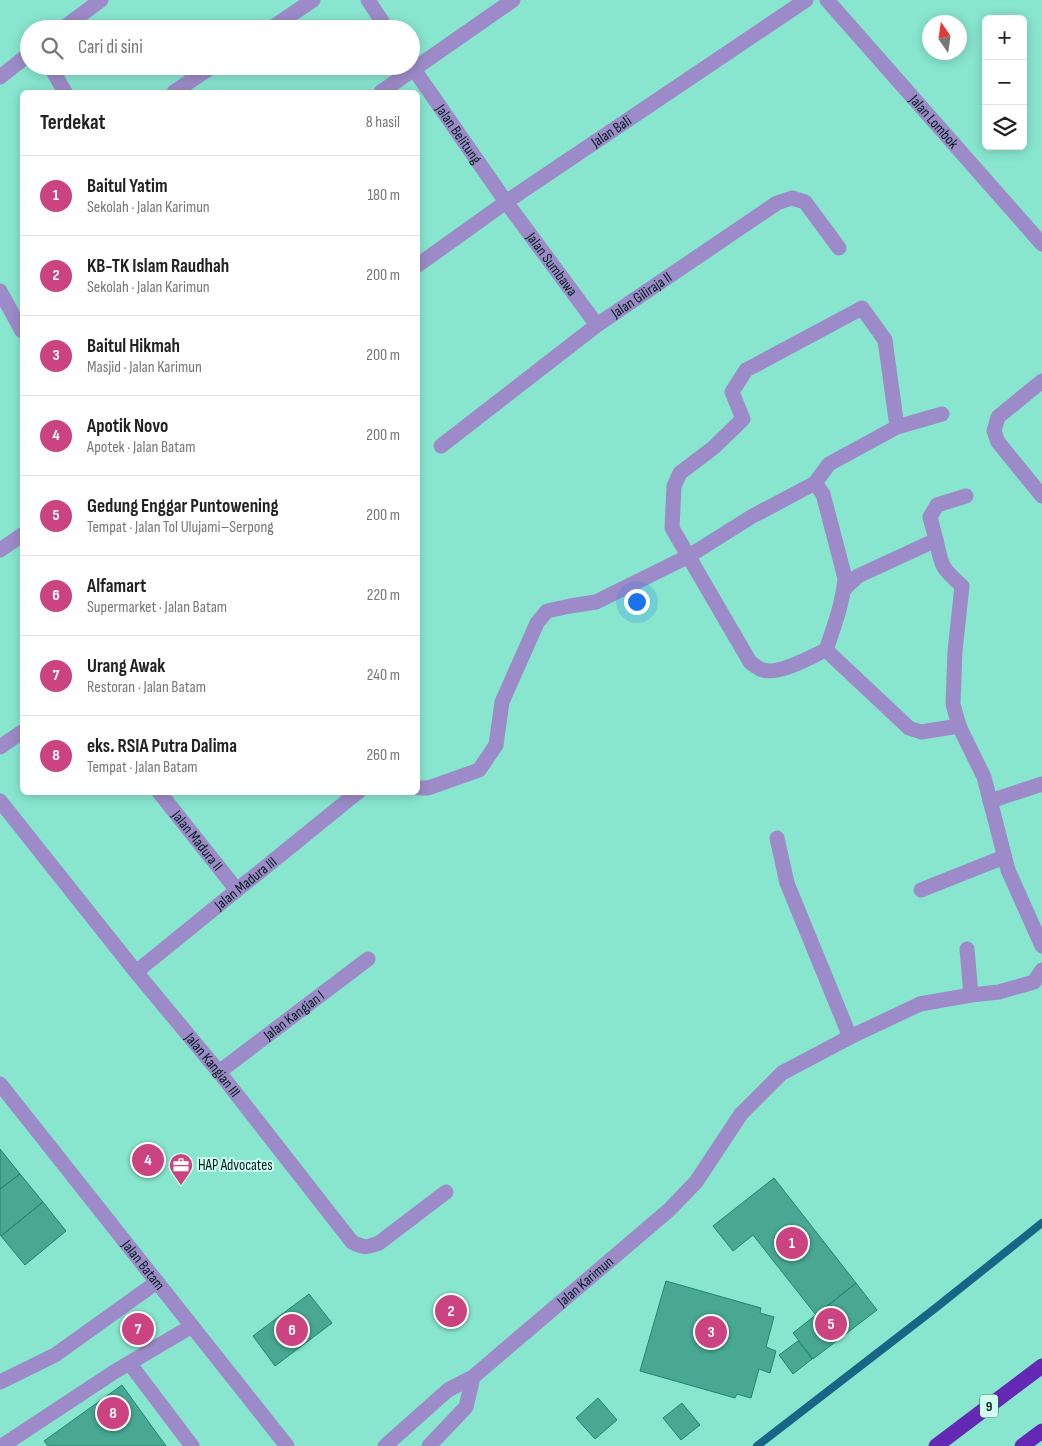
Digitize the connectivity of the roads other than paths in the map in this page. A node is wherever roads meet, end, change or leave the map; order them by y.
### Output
1 (101, 0) edge
2 (313, 0) edge
3 (368, 0) edge
4 (513, 0) edge
5 (806, 0) edge
6 (827, 0) edge
7 (74, 20) edge
8 (283, 20) edge
9 (381, 20) edge
10 (20, 61) edge
11 (420, 62) edge
12 (55, 75) edge
13 (200, 75) edge
14 (403, 75) edge
15 (419, 75) edge
16 (0, 77) edge
17 (64, 90) edge
18 (177, 90) edge
19 (384, 90) edge
20 (506, 202) junction
21 (1042, 244) edge
22 (839, 248) dead end
23 (420, 264) edge
24 (0, 291) edge
25 (597, 325) junction
26 (20, 327) edge
27 (1042, 381) edge
28 (942, 414) dead end
29 (897, 427) junction
30 (442, 446) dead end
31 (815, 483) junction
32 (966, 496) dead end
33 (1042, 496) edge
34 (20, 536) edge
35 (936, 540) junction
36 (0, 550) edge
37 (689, 556) junction
38 (844, 589) junction
39 (826, 650) junction
40 (959, 726) junction
41 (20, 733) edge
42 (0, 747) edge
43 (1042, 784) edge
44 (420, 788) edge
45 (161, 795) edge
46 (354, 795) edge
47 (990, 801) junction
48 (0, 802) edge
49 (777, 838) dead end
50 (1004, 857) junction
51 (236, 889) junction
52 (921, 890) dead end
53 (1042, 946) edge
54 (966, 949) dead end
55 (368, 959) dead end
56 (1042, 970) edge
57 (136, 972) junction
58 (971, 995) junction
59 (850, 1037) junction
60 (219, 1072) junction
61 (0, 1084) edge
62 (446, 1192) dead end
63 (157, 1282) junction
64 (192, 1326) junction
65 (130, 1364) junction
66 (1042, 1366) edge
67 (473, 1377) junction
68 (0, 1382) edge
69 (1042, 1431) edge
70 (2, 1446) edge
71 (192, 1446) edge
72 (287, 1446) edge
73 (385, 1446) edge
74 (429, 1446) edge
75 (936, 1446) edge
76 (1022, 1446) edge

1 - 7 street
2 - 8 street
3 - 9 street
4 - 11 street
5 - 20 street, Jalan Bali
6 - 21 street, Jalan Lombok
10 - 16 street
12 - 17 street
13 - 18 street
14 - 19 street
15 - 20 street, Jalan Belitung
20 - 23 street, Jalan Bali
20 - 25 street, Jalan Sumbawa
22 - 25 street, Jalan Giliraja II
24 - 26 street
25 - 30 street, Jalan Giliraja II
27 - 33 street
28 - 29 street
29 - 31 street
29 - 37 street
31 - 37 street
31 - 38 street
32 - 35 street
34 - 36 street
35 - 38 street
35 - 40 street
37 - 39 street
37 - 44 street
38 - 39 street
39 - 40 street
40 - 47 street
41 - 42 street
43 - 47 street
45 - 51 street, Jalan Madura II
46 - 51 street, Jalan Madura III
47 - 50 street
48 - 57 street, Jalan Kangian III
49 - 59 street
50 - 52 street
50 - 53 street
51 - 57 street, Jalan Madura III
54 - 58 street
55 - 60 street, Jalan Kangian I
56 - 58 street, Jalan Karimun
57 - 60 street, Jalan Kangian III
58 - 59 street, Jalan Karimun
59 - 67 street, Jalan Karimun
60 - 62 street, Jalan Kangian III
61 - 63 street, Jalan Batam
63 - 64 street, Jalan Batam
63 - 68 street
64 - 65 street
64 - 72 street, Jalan Batam
65 - 70 street
65 - 71 street
66 - 75 highway, 9
67 - 73 street, Jalan Karimun
67 - 74 street
69 - 76 highway

